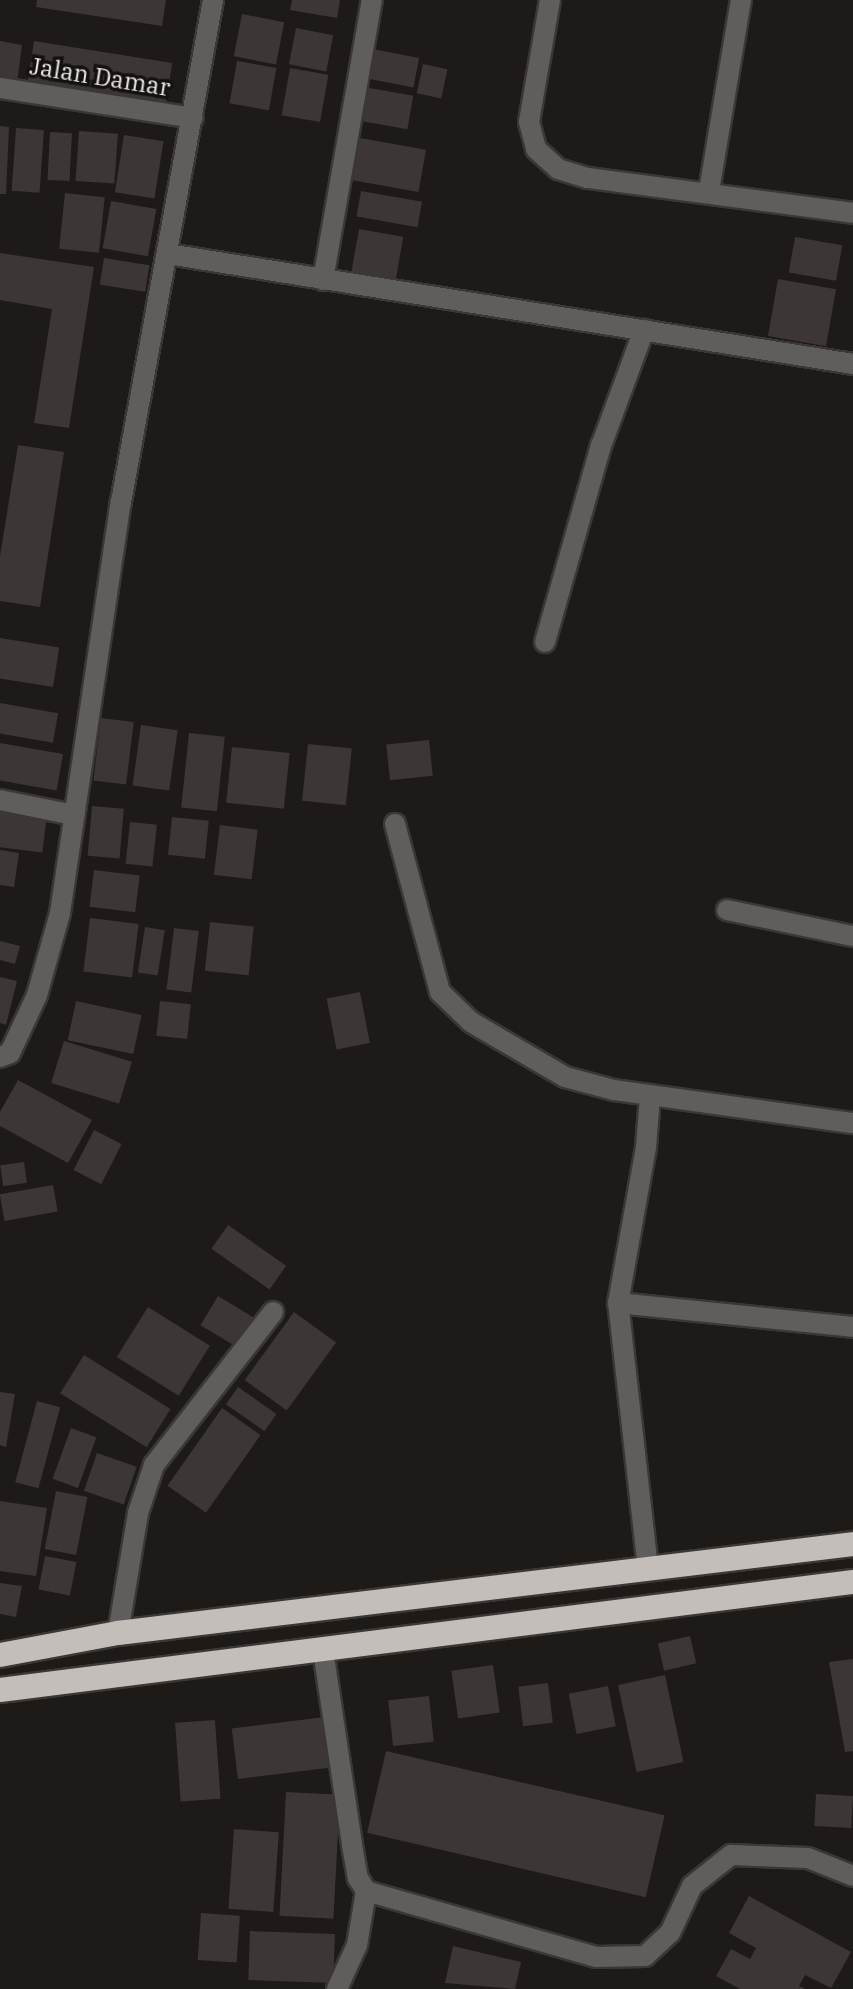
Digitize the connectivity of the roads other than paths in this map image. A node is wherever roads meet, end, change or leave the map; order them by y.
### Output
1 (213, 0) edge
2 (372, 0) edge
3 (550, 0) edge
4 (741, 0) edge
5 (0, 88) edge
6 (193, 118) junction
7 (709, 191) junction
8 (853, 213) edge
9 (168, 254) junction
10 (323, 280) junction
11 (644, 330) junction
12 (853, 364) edge
13 (545, 642) dead end
14 (0, 800) edge
15 (74, 815) junction
16 (395, 824) dead end
17 (727, 910) dead end
18 (853, 936) edge
19 (0, 1057) edge
20 (650, 1096) junction
21 (853, 1123) edge
22 (618, 1303) junction
23 (273, 1312) dead end
24 (853, 1327) edge
25 (853, 1544) edge
26 (648, 1569) junction
27 (853, 1582) edge
28 (118, 1633) junction
29 (323, 1650) junction
30 (0, 1655) edge
31 (0, 1690) edge
32 (853, 1876) edge
33 (366, 1891) junction
34 (337, 1989) edge

1 - 6 street
2 - 10 street
3 - 7 street
4 - 7 street
5 - 6 street, Jalan Damar
6 - 9 street
7 - 8 street
9 - 10 street
9 - 15 street
10 - 11 street
11 - 12 street
11 - 13 street
14 - 15 street
15 - 19 street
16 - 20 street
17 - 18 street
20 - 21 street
20 - 22 street
22 - 24 street
22 - 26 street
23 - 28 street
25 - 26 highway
26 - 28 highway
27 - 29 highway
28 - 30 highway
29 - 31 highway
29 - 33 street
32 - 33 street
33 - 34 street

